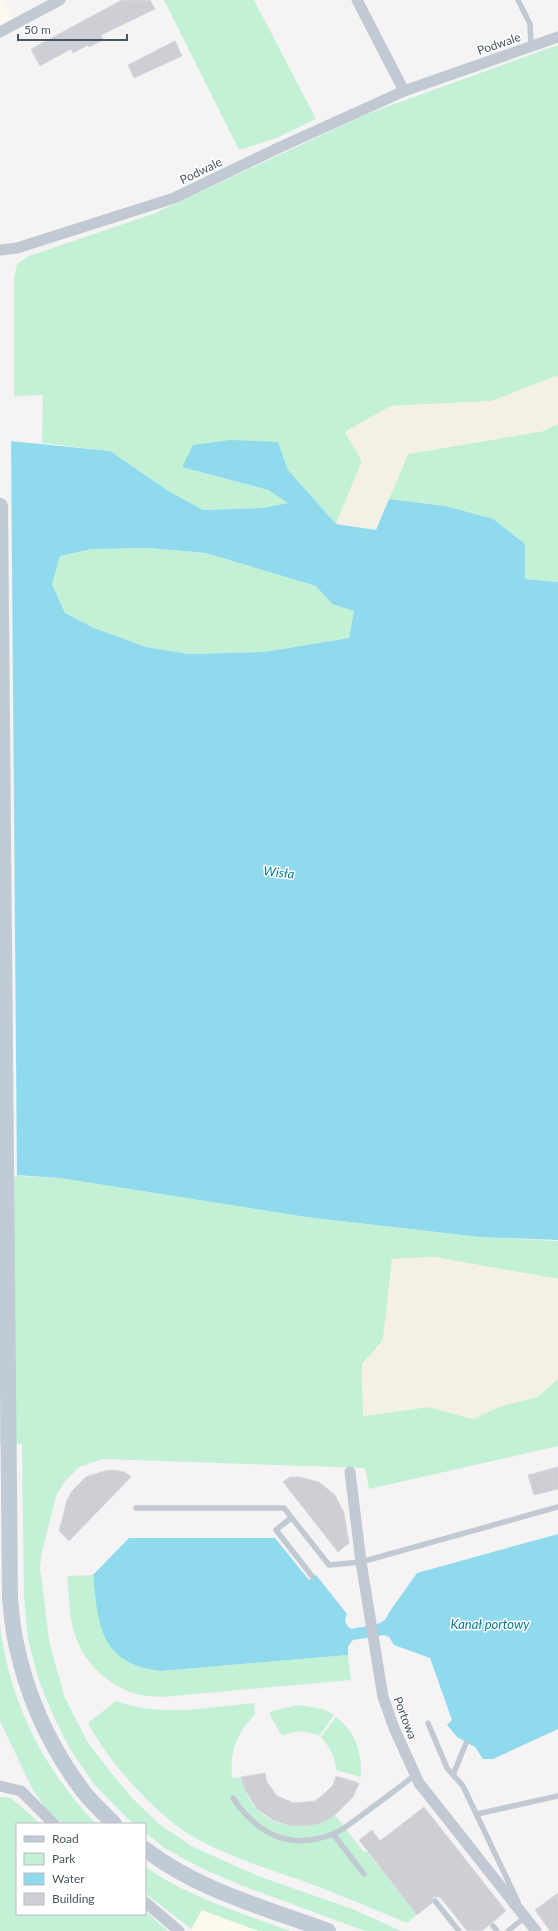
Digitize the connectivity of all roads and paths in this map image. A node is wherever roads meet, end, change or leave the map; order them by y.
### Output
1 (60, 0) edge
2 (357, 0) edge
3 (518, 0) edge
4 (0, 32) edge
5 (558, 37) edge
6 (532, 47) junction
7 (404, 91) junction
8 (0, 250) edge
9 (0, 506) edge
10 (350, 1472) dead end
11 (558, 1507) edge
12 (136, 1508) dead end
13 (291, 1518) junction
14 (360, 1562) junction
15 (312, 1576) dead end
16 (428, 1723) dead end
17 (466, 1743) dead end
18 (453, 1775) junction
19 (415, 1776) junction
20 (0, 1786) edge
21 (558, 1796) edge
22 (233, 1798) dead end
23 (477, 1814) junction
24 (53, 1823) edge
25 (113, 1823) edge
26 (333, 1834) junction
27 (146, 1850) edge
28 (364, 1874) dead end
29 (435, 1901) dead end
30 (146, 1903) edge
31 (525, 1917) junction
32 (179, 1931) edge
33 (328, 1931) edge
34 (459, 1931) edge
35 (508, 1931) edge
36 (536, 1931) edge

1 - 4 street
2 - 7 street
3 - 6 lane
5 - 6 street, Podwale
6 - 7 street, Podwale
7 - 8 street, Podwale
9 - 25 main road
10 - 14 street, Portowa
11 - 14 lane
12 - 13 lane
13 - 14 lane
13 - 15 lane
14 - 19 street, Portowa
16 - 18 lane
17 - 18 lane
18 - 23 lane
19 - 26 lane
19 - 31 street, Portowa
20 - 24 street
21 - 23 lane
22 - 26 lane
23 - 31 lane
26 - 28 lane
27 - 33 main road
29 - 34 lane
30 - 32 street
31 - 35 lane
31 - 36 street, Portowa

